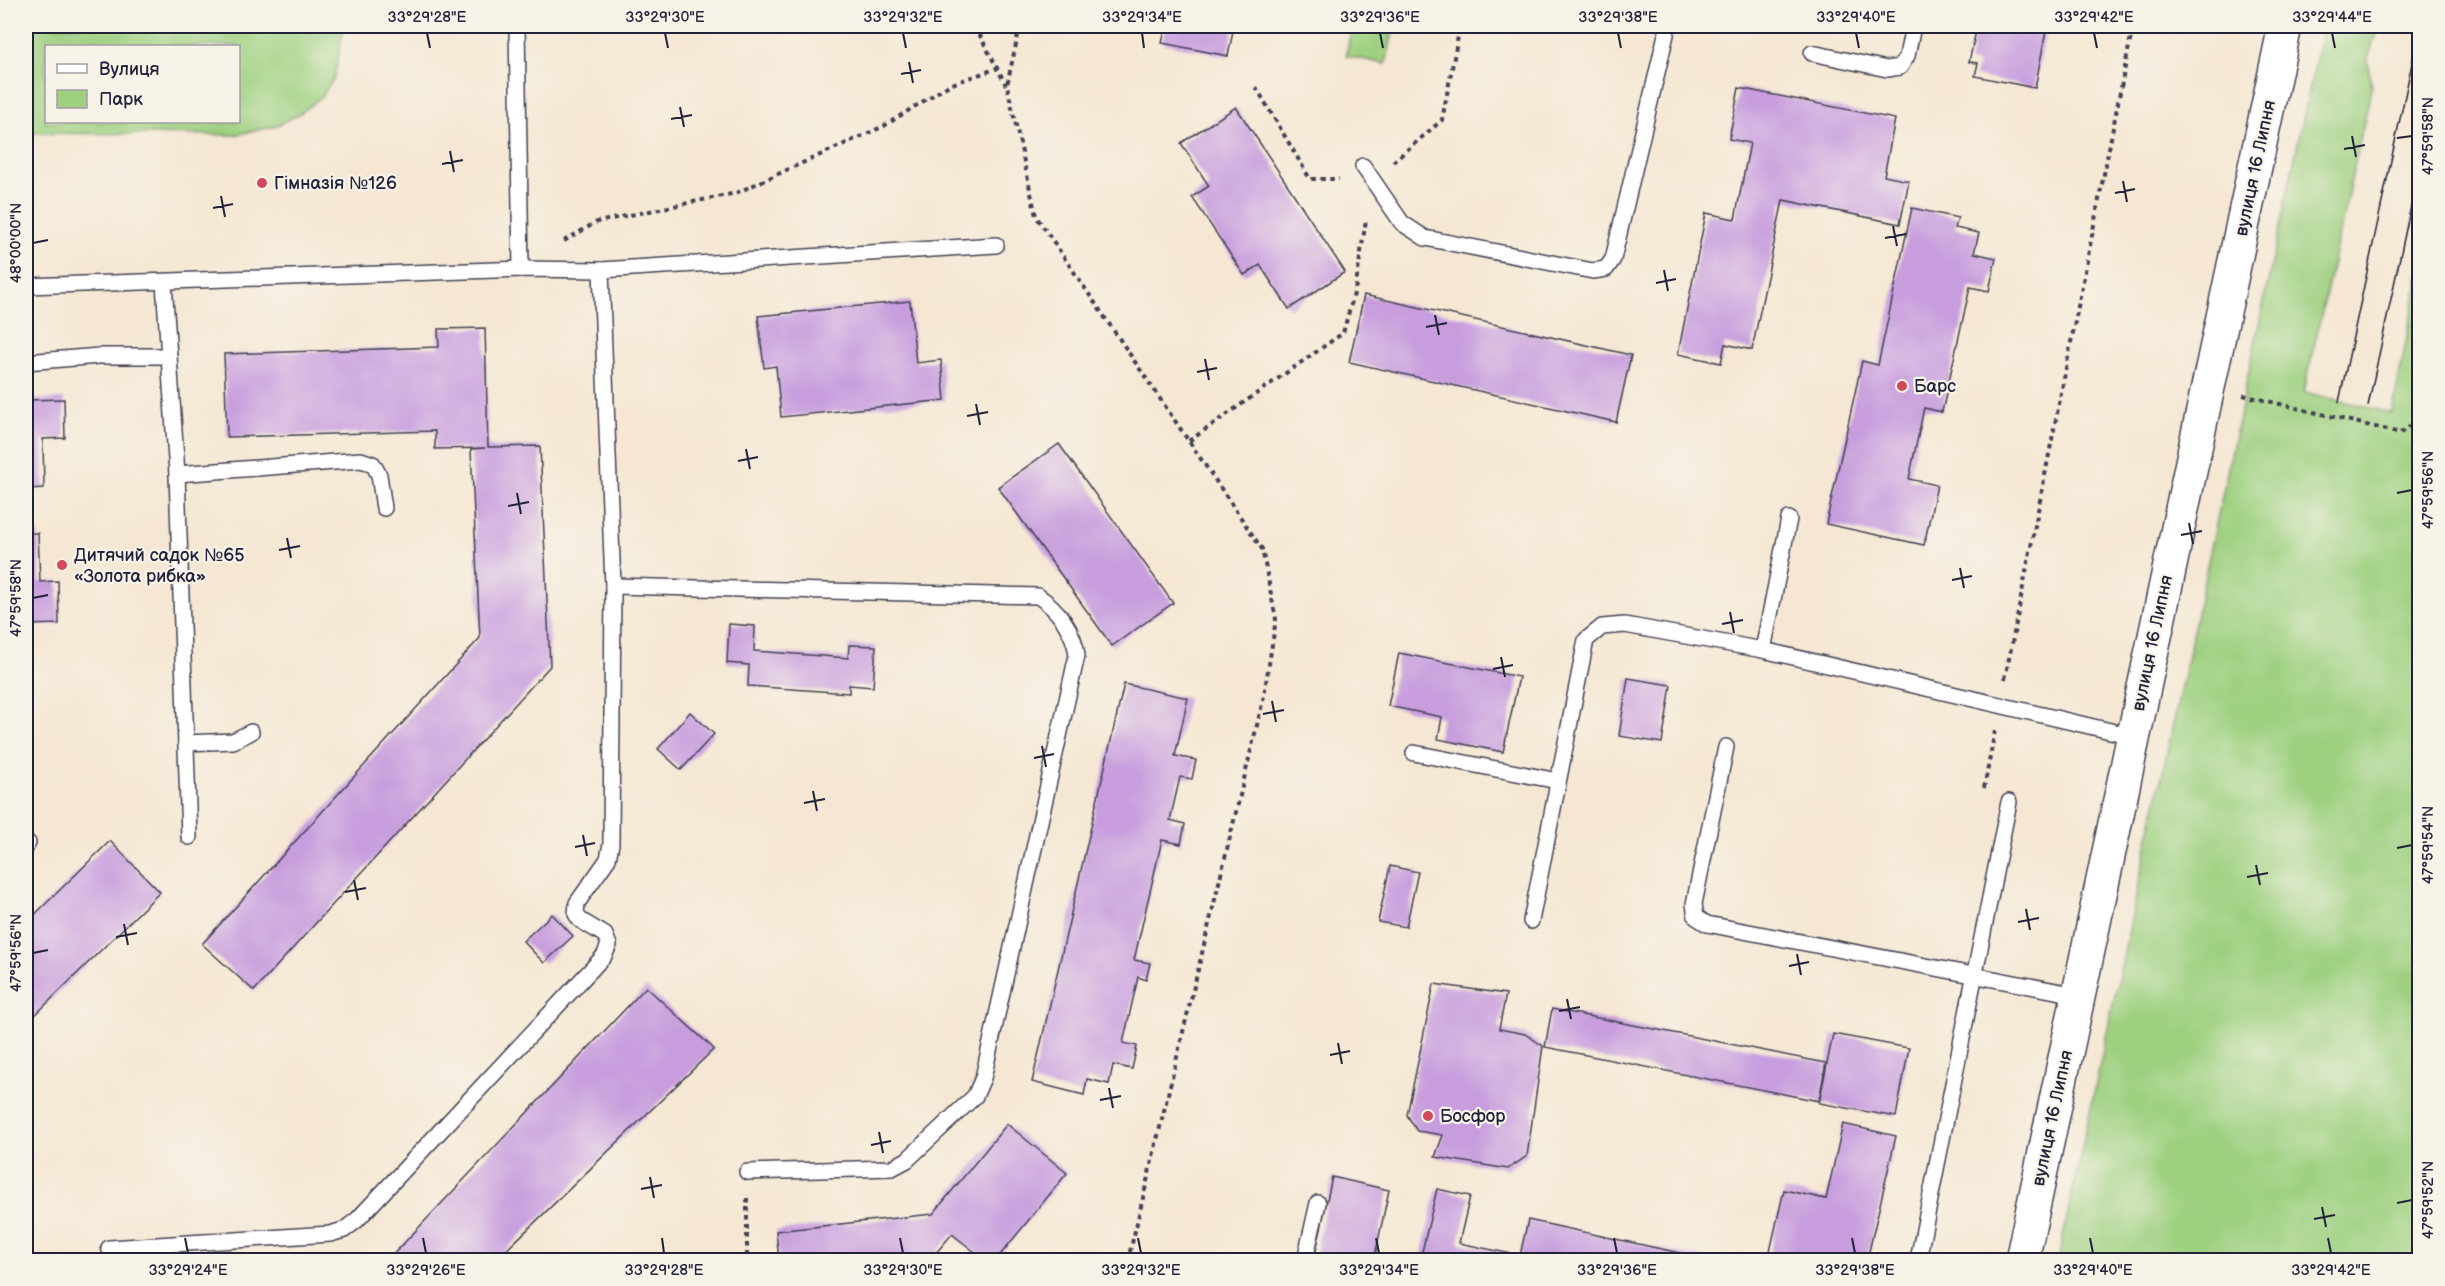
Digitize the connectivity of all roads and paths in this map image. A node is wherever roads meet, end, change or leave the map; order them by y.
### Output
1 (517, 26) edge
2 (975, 26) edge
3 (1020, 26) edge
4 (1460, 26) edge
5 (1668, 26) edge
6 (1913, 26) edge
7 (2133, 26) edge
8 (2285, 26) edge
9 (1812, 53) dead end
10 (998, 68) junction
11 (1006, 85) junction
12 (1256, 87) dead end
13 (1363, 166) dead end
14 (1373, 180) junction
15 (996, 245) dead end
16 (521, 269) junction
17 (543, 269) junction
18 (602, 270) junction
19 (164, 283) junction
20 (26, 286) edge
21 (169, 356) junction
22 (26, 362) edge
23 (2208, 385) junction
24 (2420, 420) edge
25 (1189, 441) junction
26 (177, 474) junction
27 (384, 508) dead end
28 (1789, 519) dead end
29 (613, 586) junction
30 (1763, 650) junction
31 (2000, 704) junction
32 (250, 732) dead end
33 (2133, 735) junction
34 (186, 743) junction
35 (1726, 747) dead end
36 (1414, 753) dead end
37 (1558, 781) junction
38 (1982, 796) dead end
39 (2009, 802) dead end
40 (189, 837) dead end
41 (1531, 921) dead end
42 (1972, 975) junction
43 (2077, 995) junction
44 (747, 1172) joint
45 (1318, 1203) dead end
46 (109, 1248) dead end
47 (747, 1260) edge
48 (1128, 1260) edge
49 (1305, 1260) edge
50 (1918, 1260) edge
51 (2022, 1260) edge

1 - 16 lane
2 - 10 path
3 - 11 path
4 - 14 path
5 - 14 lane
6 - 9 lane
7 - 31 path
8 - 23 street, вулиця 16 Липня
10 - 11 path
10 - 17 path
11 - 25 path
12 - 14 path
13 - 14 lane
14 - 25 path
15 - 18 lane
16 - 17 lane
16 - 19 lane
17 - 18 lane
18 - 29 lane
19 - 20 lane
19 - 21 lane
21 - 22 lane
21 - 26 lane
23 - 24 path
23 - 33 street, вулиця 16 Липня
25 - 48 path
26 - 27 lane
26 - 34 lane
28 - 30 lane
29 - 44 lane
29 - 46 lane
30 - 31 lane
30 - 37 lane
31 - 33 lane
31 - 38 path
32 - 34 lane
33 - 43 street, вулиця 16 Липня
34 - 40 lane
35 - 42 lane
36 - 37 lane
37 - 41 lane
39 - 42 lane
42 - 43 lane
42 - 50 lane
43 - 51 street, вулиця 16 Липня
44 - 47 path
45 - 49 lane

